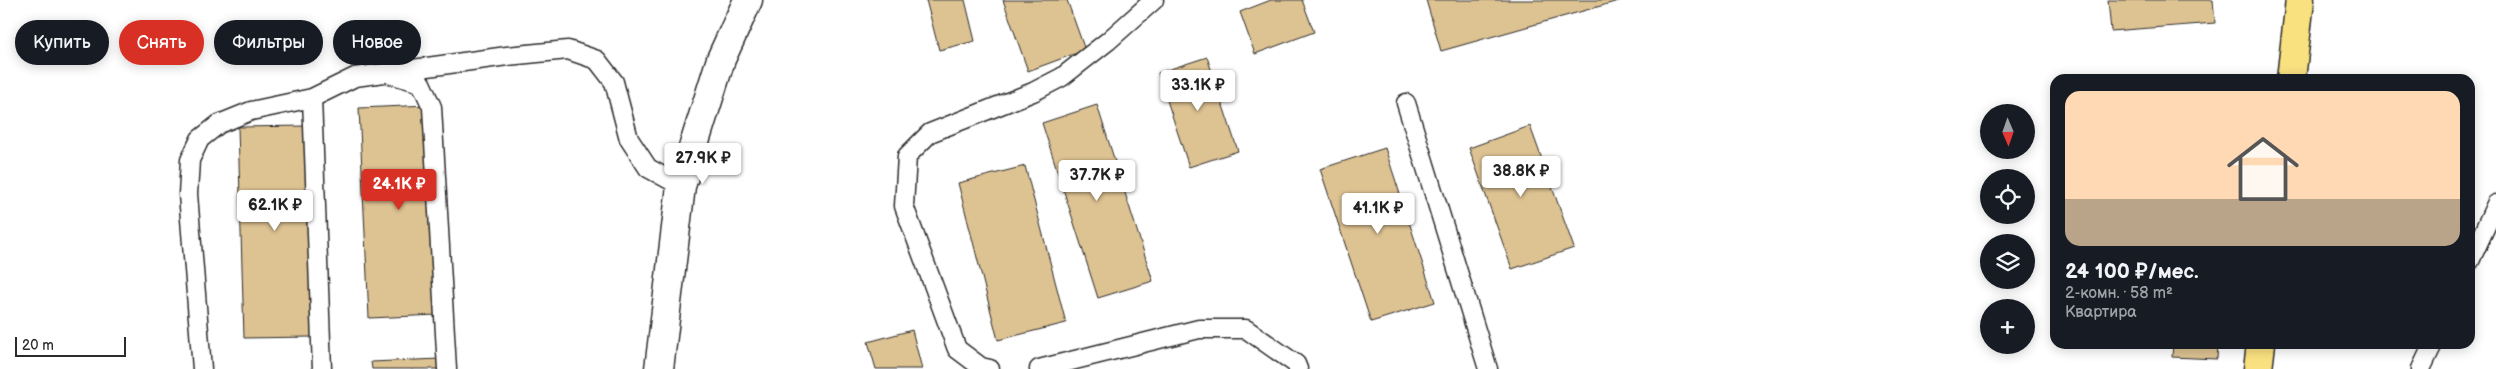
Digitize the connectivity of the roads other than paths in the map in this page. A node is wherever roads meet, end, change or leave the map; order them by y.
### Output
1 (748, 0) edge
2 (1154, 0) edge
3 (2300, 0) edge
4 (384, 72) junction
5 (2292, 74) edge
6 (312, 98) junction
7 (1406, 102) dead end
8 (681, 186) junction
9 (2496, 204) edge
10 (2475, 250) edge
11 (2260, 349) edge
12 (2431, 349) edge
13 (202, 369) edge
14 (322, 369) edge
15 (447, 369) edge
16 (659, 369) edge
17 (990, 369) edge
18 (1039, 369) edge
19 (1298, 369) edge
20 (1488, 369) edge
21 (2258, 369) edge
22 (2421, 369) edge

1 - 8 street
2 - 17 lane
3 - 5 main road
4 - 6 lane
4 - 8 lane
4 - 15 lane
6 - 13 lane
6 - 14 lane
7 - 20 lane
8 - 16 street
9 - 10 lane
11 - 21 main road
12 - 22 lane
18 - 19 lane

